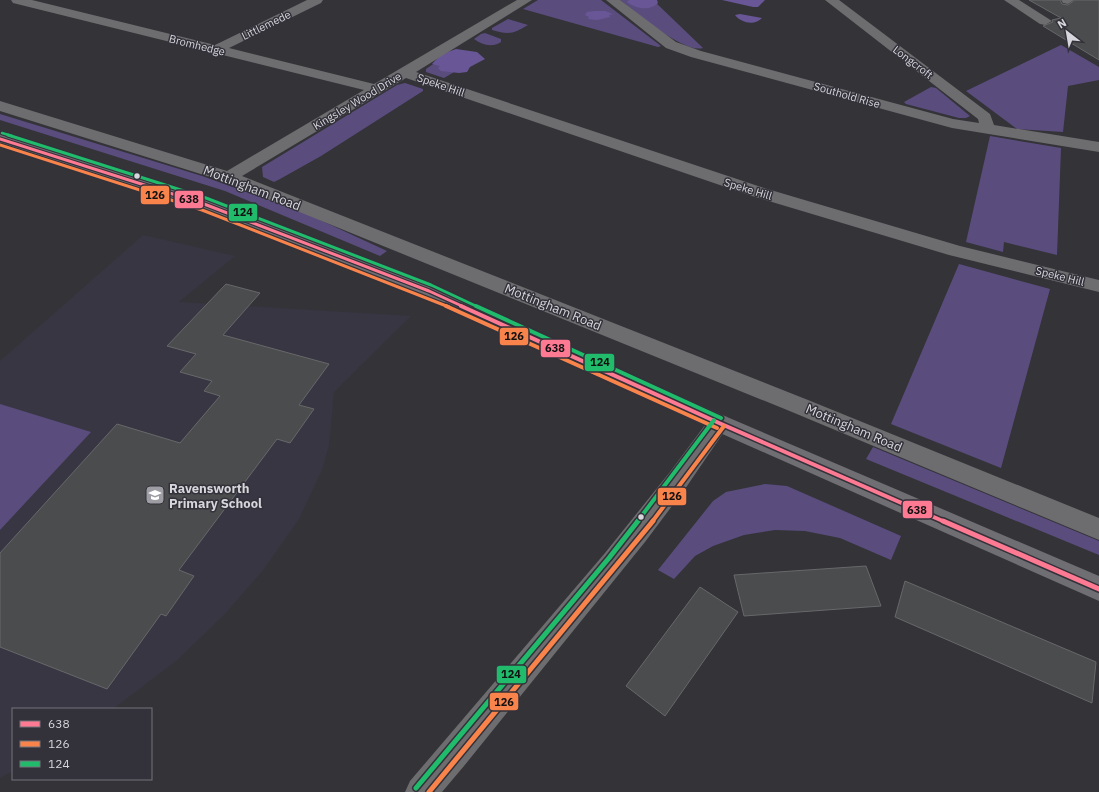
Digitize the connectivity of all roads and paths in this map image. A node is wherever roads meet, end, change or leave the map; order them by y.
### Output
1 (17, 0) edge
2 (317, 0) edge
3 (526, 0) edge
4 (612, 0) edge
5 (831, 0) edge
6 (1010, 0) edge
7 (1045, 21) dead end
8 (216, 50) junction
9 (404, 72) junction
10 (376, 89) junction
11 (0, 106) edge
12 (986, 128) junction
13 (0, 139) edge
14 (1099, 147) edge
15 (229, 177) junction
16 (1099, 286) edge
17 (719, 423) junction
18 (1099, 529) edge
19 (1099, 589) edge
20 (421, 792) edge

1 - 8 street, Bromhedge
2 - 8 street, Littlemede
3 - 9 street, Kingsley Wood Drive
4 - 12 street, Southold Rise
5 - 12 street, Longcroft
6 - 7 street
8 - 10 street, Bromhedge
9 - 10 street, Kingsley Wood Drive
9 - 16 street, Speke Hill
10 - 15 street, Kingsley Wood Drive
11 - 15 street, Mottingham Road
12 - 14 street, Southold Rise
13 - 17 main road
15 - 18 street, Mottingham Road
17 - 19 main road
17 - 20 street

